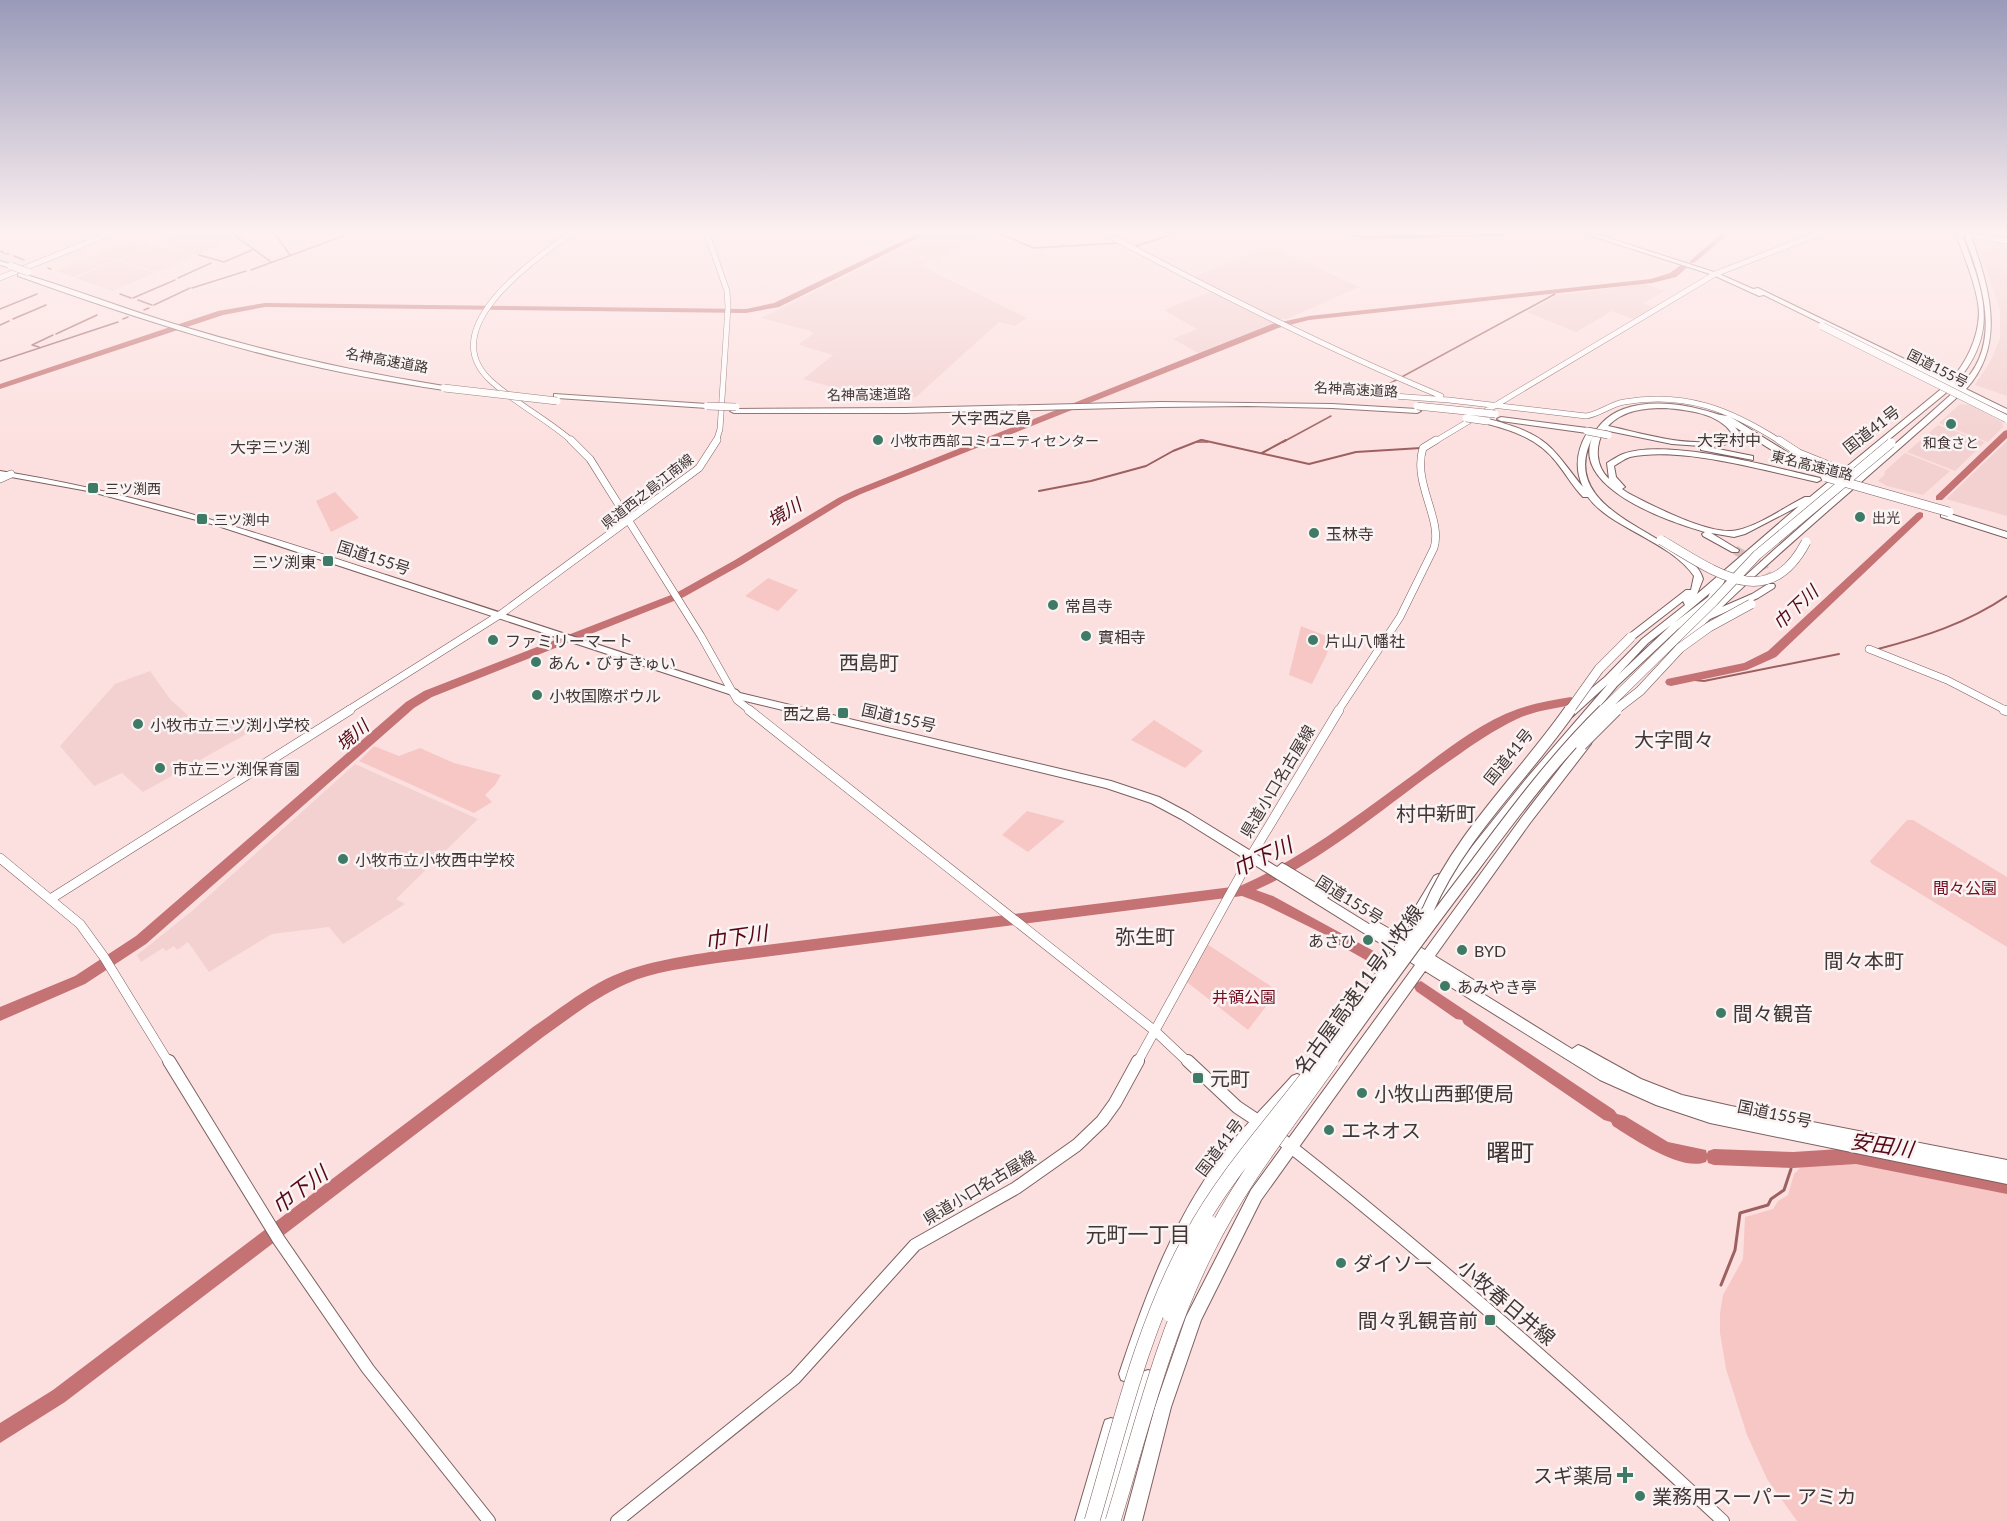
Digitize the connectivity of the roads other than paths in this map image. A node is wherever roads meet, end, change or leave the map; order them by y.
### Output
1 (106, 305) edge
2 (123, 305) edge
3 (491, 305) edge
4 (727, 305) edge
5 (1242, 305) edge
6 (1665, 305) edge
7 (1780, 305) edge
8 (1785, 305) edge
9 (1789, 305) edge
10 (1980, 305) edge
11 (1987, 305) edge
12 (1800, 315) junction
13 (1823, 326) junction
14 (1951, 384) junction
15 (1962, 389) junction
16 (1945, 391) junction
17 (1366, 394) dead end
18 (1954, 396) junction
19 (557, 398) junction
20 (1449, 400) junction
21 (1181, 401) junction
22 (1417, 408) junction
23 (735, 409) junction
24 (2007, 412) edge
25 (1492, 414) junction
26 (2007, 419) edge
27 (1589, 428) junction
28 (1606, 431) junction
29 (1752, 459) joint
30 (0, 472) edge
31 (1844, 472) junction
32 (11, 474) junction
33 (0, 479) edge
34 (1863, 479) junction
35 (1823, 481) junction
36 (1652, 506) junction
37 (1602, 508) junction
38 (1946, 514) junction
39 (629, 521) junction
40 (1688, 523) junction
41 (1809, 523) junction
42 (2007, 530) edge
43 (2007, 535) edge
44 (1647, 539) junction
45 (1735, 549) tunnel mouth
46 (1722, 576) junction
47 (1686, 609) junction
48 (501, 614) junction
49 (1704, 619) junction
50 (1869, 649) dead end
51 (733, 692) junction
52 (2007, 711) edge
53 (1513, 814) junction
54 (1252, 854) junction
55 (0, 858) edge
56 (52, 898) junction
57 (1428, 910) junction
58 (1399, 944) junction
59 (1425, 961) junction
60 (1155, 1030) junction
61 (1292, 1098) junction
62 (1259, 1122) junction
63 (1290, 1146) junction
64 (2007, 1167) edge
65 (2007, 1177) edge
66 (489, 1521) edge
67 (616, 1521) edge
68 (1083, 1521) edge
69 (1092, 1521) edge
70 (1105, 1521) edge
71 (1113, 1521) edge
72 (1133, 1521) edge
73 (1723, 1521) edge

1 - 19 highway, 名神高速道路, bridge
2 - 19 highway, 名神高速道路, bridge
3 - 39 street, 小牧春日井線
4 - 39 street, 県道西之島江南線
5 - 20 street
6 - 25 street, 県道小口名古屋線
7 - 12 highway, 国道155号
8 - 13 highway, 国道155号
9 - 14 highway
10 - 14 highway, 国道41号
11 - 15 highway, 国道41号
12 - 13 highway, 国道155号
12 - 16 highway
13 - 26 highway, 国道155号, bridge
14 - 15 highway
14 - 16 highway, 国道41号
15 - 18 highway, 国道41号
15 - 24 highway
16 - 18 highway
16 - 31 highway, 国道41号
17 - 20 street
18 - 26 highway
18 - 34 highway, 国道41号
18 - 53 highway, 名古屋高速11号小牧線, bridge
19 - 23 highway, 名神高速道路
20 - 25 street
21 - 22 highway, 名神高速道路
21 - 23 highway, 名神高速道路
21 - 23 highway, 名神高速道路
22 - 25 highway, 名神高速道路, bridge
22 - 25 highway, 名神高速道路, bridge
25 - 27 highway, 名神高速道路
25 - 27 highway, 名神高速道路
25 - 31 street
25 - 37 highway
25 - 54 street, 県道小口名古屋線
27 - 28 highway, 名神高速道路, bridge
28 - 29 highway, 名神高速道路
28 - 35 highway, 東名高速道路
28 - 36 highway
29 - 35 highway, 東名高速道路
30 - 32 highway, 国道155号
31 - 34 street
31 - 35 highway, 国道41号
32 - 33 street
32 - 48 highway, 国道155号
34 - 41 highway, 国道41号
35 - 36 highway
35 - 37 highway
35 - 38 highway, 東名高速道路, bridge
35 - 40 highway
35 - 46 highway, 国道41号
36 - 40 highway
37 - 44 highway
38 - 42 highway, 東名高速道路
38 - 43 highway, 東名高速道路
39 - 48 street, 県道西之島江南線
39 - 51 street, 小牧春日井線
40 - 45 highway
41 - 44 highway, bridge
41 - 49 highway, 国道41号
44 - 47 highway
44 - 57 highway, bridge
46 - 47 highway, 国道41号
46 - 57 highway, bridge
47 - 58 highway, 国道41号
48 - 51 highway, 国道155号
48 - 56 street, 県道西之島江南線
49 - 53 highway, bridge
49 - 59 highway, 国道41号
50 - 52 street
51 - 54 highway, 国道155号
51 - 60 street, 小牧春日井線
53 - 71 highway, 名古屋高速11号小牧線, bridge
54 - 58 highway, 国道155号
54 - 60 street, 県道小口名古屋線
55 - 56 street
56 - 66 street
57 - 61 highway, 名古屋高速11号小牧線, bridge
58 - 59 highway, 国道155号
58 - 62 highway, 国道41号
59 - 63 highway, 国道41号
59 - 64 highway, 国道155号
59 - 65 highway, 国道155号
60 - 62 street, 小牧春日井線
60 - 67 street, 県道小口名古屋線
61 - 69 highway, 名古屋高速11号小牧線, bridge
61 - 70 highway, bridge
62 - 63 street, 小牧春日井線
62 - 68 highway, 国道41号
63 - 72 highway, 国道41号
63 - 73 street, 小牧春日井線

